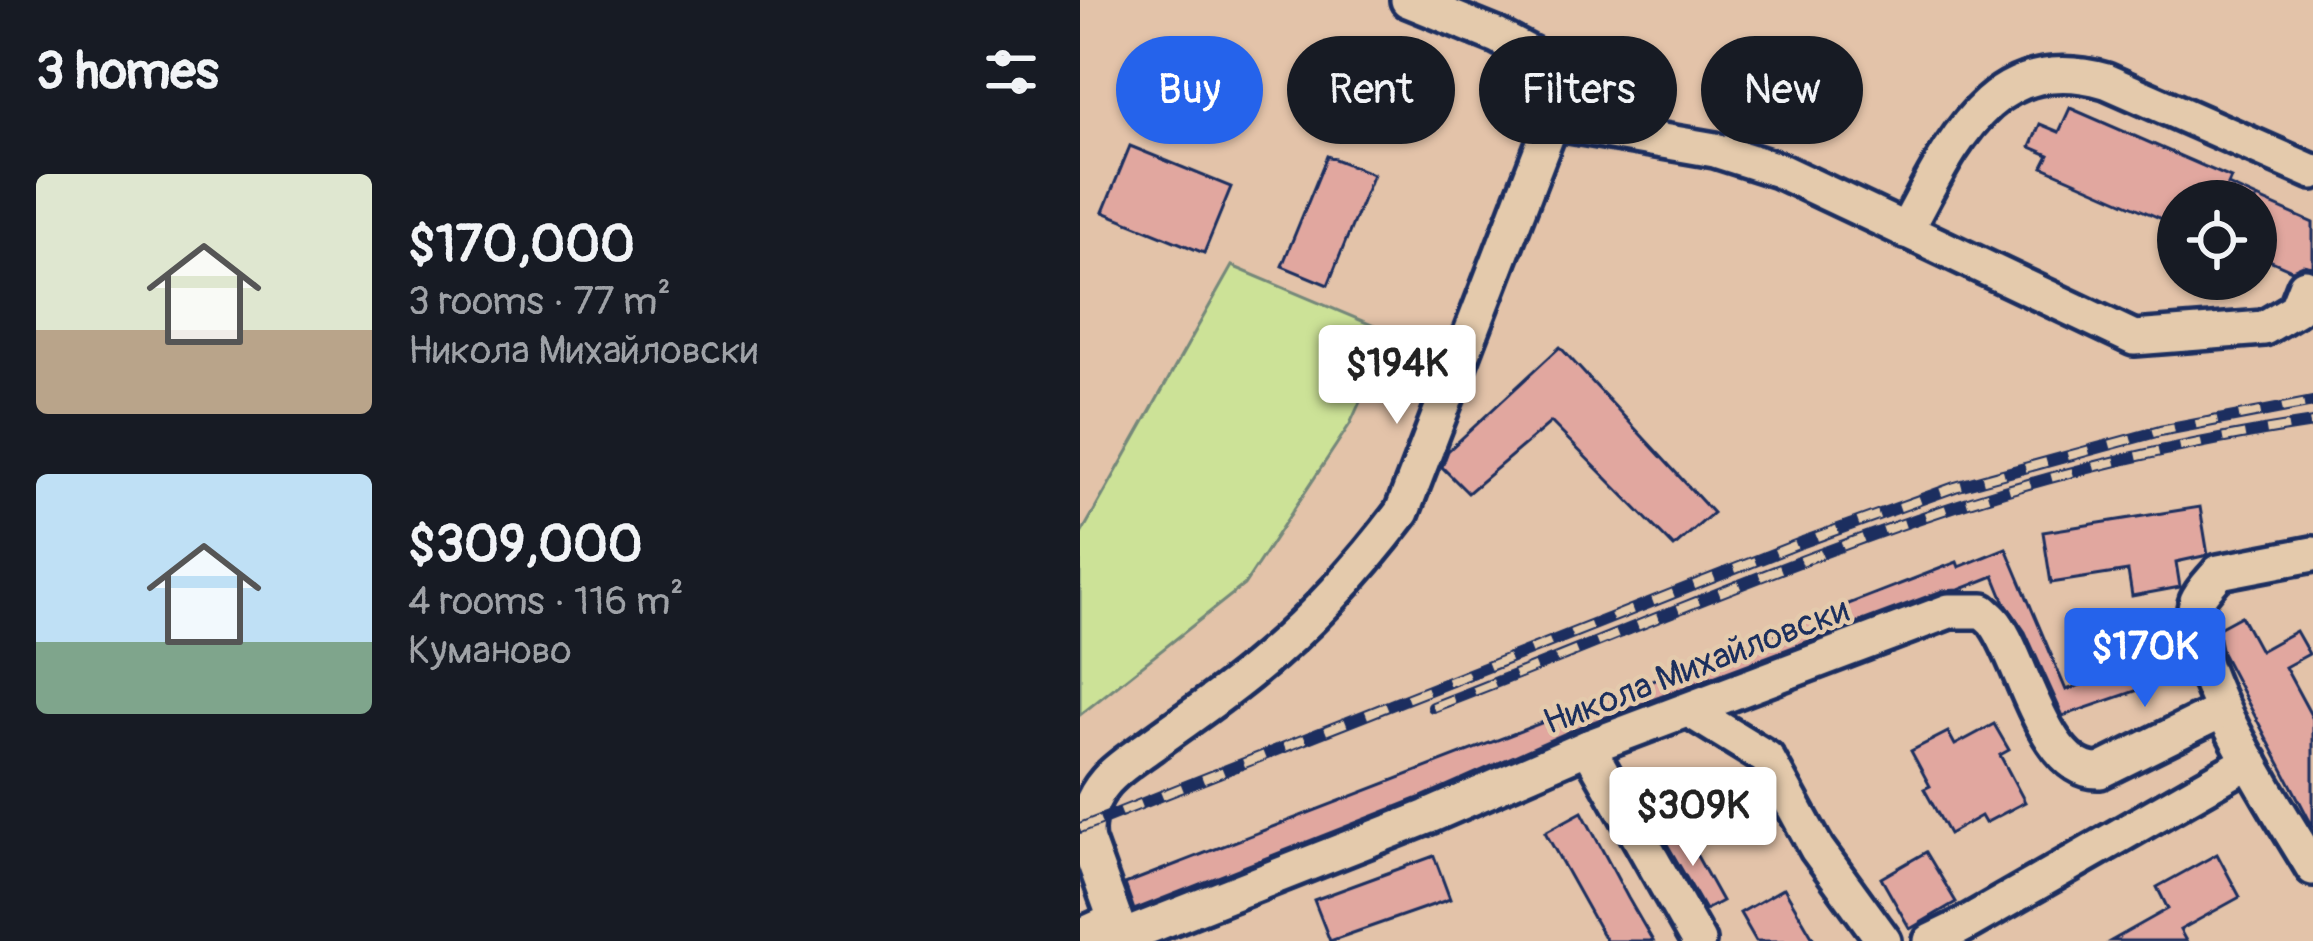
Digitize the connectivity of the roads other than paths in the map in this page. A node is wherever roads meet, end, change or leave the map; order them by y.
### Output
1 (1410, 0) edge
2 (1497, 36) edge
3 (1677, 143) edge
4 (1544, 144) edge
5 (2313, 172) edge
6 (1905, 231) junction
7 (2305, 286) dead end
8 (2313, 554) edge
9 (1689, 710) junction
10 (2221, 711) junction
11 (1588, 748) junction
12 (2250, 760) junction
13 (2313, 868) edge
14 (1120, 933) edge
15 (1080, 935) edge
16 (1698, 941) edge
17 (1884, 941) edge
18 (1930, 941) edge

1 - 2 street
3 - 6 street
4 - 14 street
5 - 6 street
6 - 7 street
8 - 10 street
9 - 10 street, Никола Михайловски
9 - 11 street, Никола Михайловски
9 - 17 street
10 - 12 street
11 - 14 street, Никола Михайловски
11 - 16 street
12 - 13 street
12 - 18 street
14 - 15 street, Никола Михайловски

